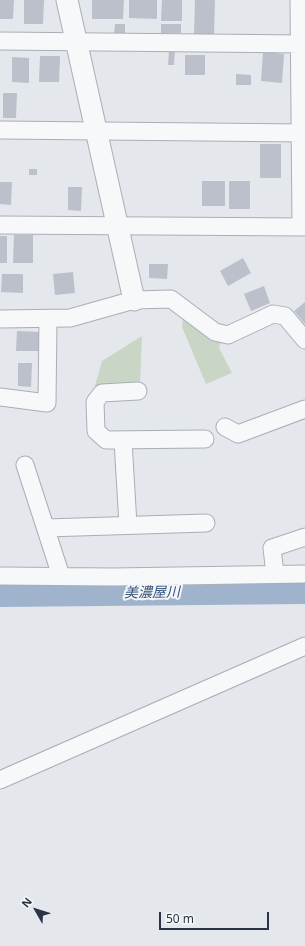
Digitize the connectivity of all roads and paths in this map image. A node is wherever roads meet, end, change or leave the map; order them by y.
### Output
1 (67, 0) edge
2 (299, 0) edge
3 (0, 41) edge
4 (75, 42) junction
5 (302, 44) edge
6 (0, 130) edge
7 (96, 131) junction
8 (303, 133) edge
9 (0, 225) edge
10 (118, 226) junction
11 (303, 227) edge
12 (134, 300) junction
13 (0, 319) edge
14 (48, 319) junction
15 (305, 340) edge
16 (138, 391) dead end
17 (0, 397) edge
18 (305, 409) edge
19 (224, 427) dead end
20 (205, 439) dead end
21 (123, 440) junction
22 (25, 465) dead end
23 (206, 522) dead end
24 (128, 525) junction
25 (46, 528) junction
26 (305, 538) edge
27 (275, 574) junction
28 (305, 574) edge
29 (0, 576) edge
30 (61, 576) junction
31 (305, 646) edge
32 (0, 780) edge

1 - 4 street
2 - 5 street
3 - 4 street
4 - 5 street
4 - 7 street
5 - 8 street
6 - 7 street
7 - 8 street
7 - 10 street
8 - 11 street
9 - 10 street
10 - 11 street
10 - 12 street
12 - 14 street
12 - 15 street
13 - 14 street
14 - 17 street
16 - 21 street
18 - 19 street
20 - 21 street
21 - 24 street
22 - 25 street
23 - 24 street
24 - 25 street
25 - 30 street
26 - 27 street
27 - 28 street
27 - 30 street
29 - 30 street
31 - 32 street

